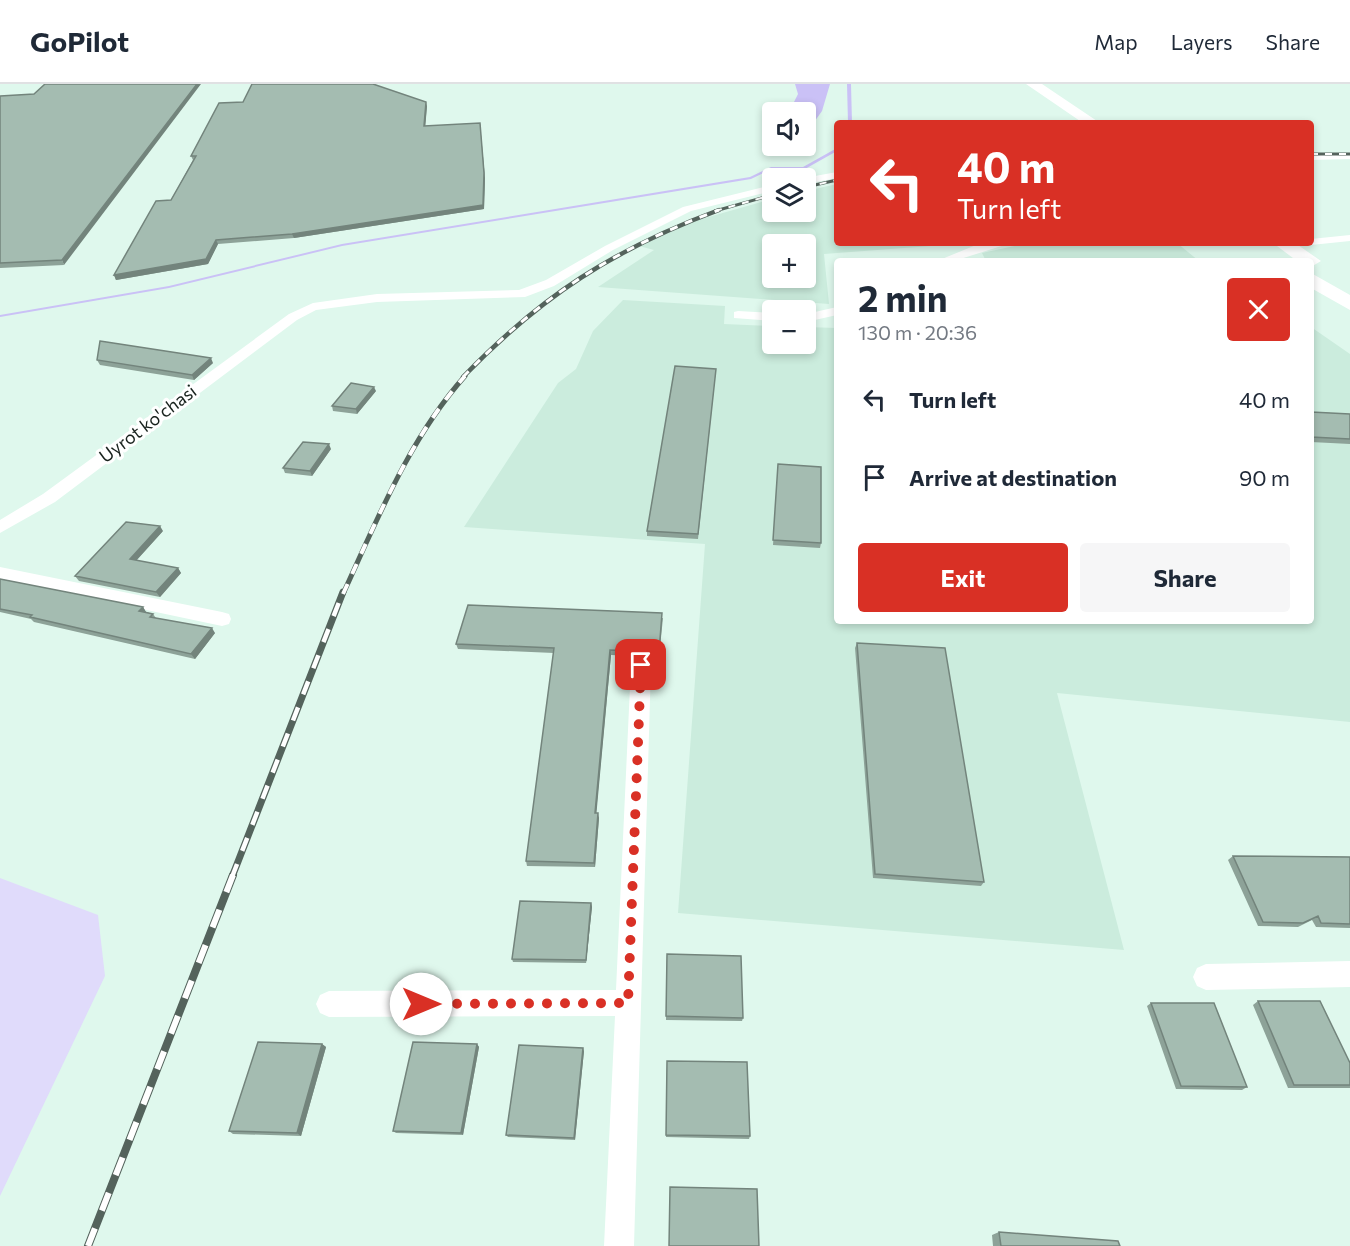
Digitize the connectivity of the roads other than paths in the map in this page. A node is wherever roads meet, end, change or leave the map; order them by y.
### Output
1 (1028, 87) edge
2 (1068, 120) edge
3 (1088, 120) edge
4 (1350, 156) edge
5 (1314, 157) edge
6 (834, 176) edge
7 (816, 179) edge
8 (762, 190) edge
9 (1350, 238) edge
10 (1314, 242) edge
11 (983, 246) edge
12 (1283, 248) edge
13 (951, 258) edge
14 (1305, 258) edge
15 (1314, 263) edge
16 (1314, 281) edge
17 (1350, 285) edge
18 (1350, 304) edge
19 (834, 312) edge
20 (738, 315) dead end
21 (762, 316) edge
22 (816, 316) edge
23 (0, 527) edge
24 (0, 573) edge
25 (222, 619) dead end
26 (641, 665) dead end
27 (1350, 974) edge
28 (1206, 977) dead end
29 (628, 1003) junction
30 (329, 1004) dead end
31 (619, 1246) edge

1 - 2 highway
1 - 3 highway
4 - 5 street
6 - 7 street
8 - 23 street, Uyrot ko'chasi
9 - 10 street
11 - 13 street
12 - 14 highway
15 - 17 highway
16 - 18 highway
19 - 22 street
20 - 21 street
24 - 25 street
26 - 29 street
27 - 28 street
29 - 30 street
29 - 31 street

